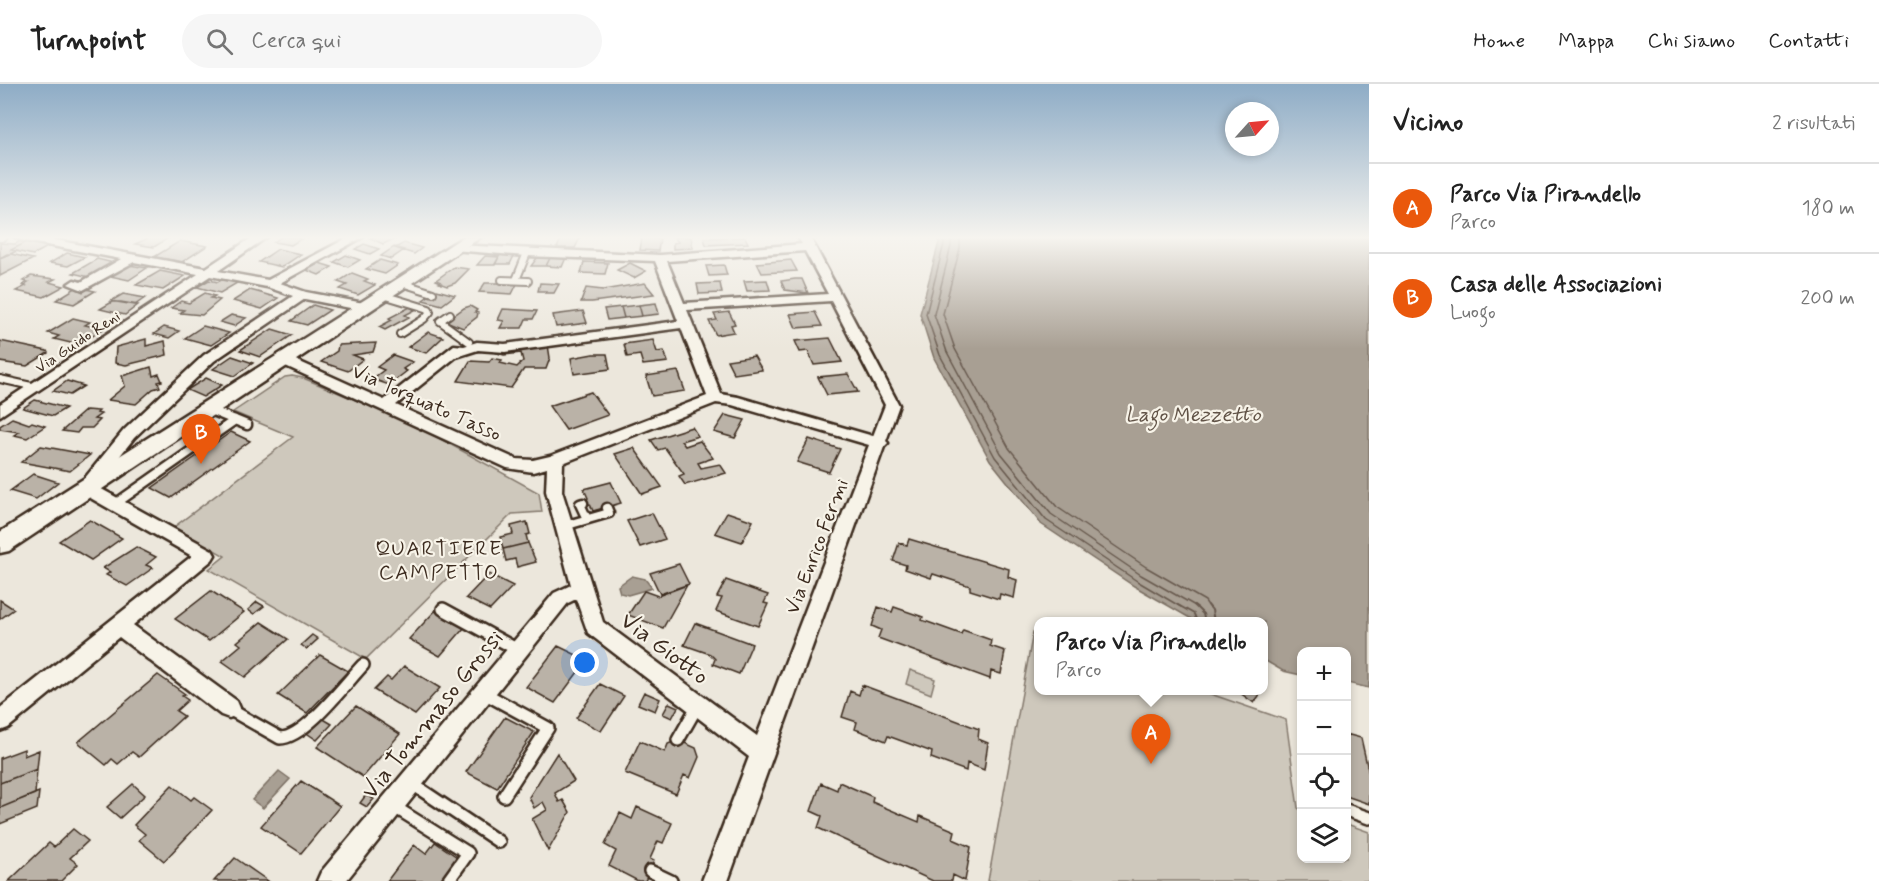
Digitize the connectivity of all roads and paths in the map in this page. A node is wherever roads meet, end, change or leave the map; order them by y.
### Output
1 (104, 274) edge
2 (205, 274) edge
3 (219, 274) edge
4 (288, 274) edge
5 (416, 274) edge
6 (518, 274) edge
7 (667, 274) edge
8 (824, 274) edge
9 (502, 280) dead end
10 (516, 280) junction
11 (528, 281) dead end
12 (402, 283) junction
13 (74, 284) dead end
14 (270, 284) junction
15 (433, 293) dead end
16 (303, 294) junction
17 (383, 295) junction
18 (837, 297) junction
19 (365, 307) junction
20 (680, 307) junction
21 (450, 314) dead end
22 (685, 324) junction
23 (400, 334) dead end
24 (469, 342) junction
25 (528, 343) junction
26 (452, 354) junction
27 (284, 360) junction
28 (0, 379) edge
29 (37, 387) junction
30 (715, 398) junction
31 (387, 405) junction
32 (208, 409) junction
33 (0, 411) edge
34 (235, 420) junction
35 (247, 425) dead end
36 (880, 443) junction
37 (555, 460) junction
38 (533, 466) junction
39 (86, 488) junction
40 (554, 490) junction
41 (584, 503) dead end
42 (115, 504) junction
43 (607, 508) dead end
44 (587, 519) junction
45 (564, 526) junction
46 (0, 543) edge
47 (582, 590) junction
48 (443, 609) dead end
49 (119, 626) junction
50 (518, 650) junction
51 (363, 665) dead end
52 (483, 693) junction
53 (698, 704) junction
54 (229, 708) joint
55 (0, 721) edge
56 (678, 740) dead end
57 (762, 753) junction
58 (410, 783) junction
59 (504, 796) dead end
60 (392, 805) junction
61 (1351, 811) edge
62 (1369, 818) edge
63 (499, 842) dead end
64 (650, 871) dead end
65 (330, 881) edge
66 (448, 881) edge
67 (671, 881) edge
68 (716, 881) edge

1 - 13 street
2 - 29 street, Via Guido Reni
3 - 14 street
4 - 14 street
5 - 12 main road
6 - 10 lane
7 - 20 street
8 - 18 street, Via Enrico Fermi
9 - 10 lane
10 - 11 lane
12 - 15 lane
12 - 17 main road
14 - 16 street
16 - 19 street
16 - 39 street
17 - 19 main road
17 - 23 lane
18 - 20 street
18 - 36 street, Via Enrico Fermi
19 - 27 main road
20 - 22 street
21 - 24 lane
22 - 25 street
22 - 30 street
24 - 25 street
24 - 26 street
25 - 26 street
26 - 31 street
27 - 31 street, Via Torquato Tasso
27 - 32 main road
28 - 29 lane
29 - 33 street, Via Guido Reni
30 - 36 street
30 - 37 street, Via Torquato Tasso
31 - 38 street, Via Torquato Tasso
32 - 34 lane
32 - 39 main road
34 - 35 lane
34 - 42 lane
36 - 57 street, Via Enrico Fermi
37 - 38 street, Via Torquato Tasso
37 - 40 street, Via Giotto
38 - 40 street, Via Giotto
39 - 42 street
39 - 46 main road
40 - 45 street, Via Giotto
41 - 44 lane
42 - 49 street
43 - 44 lane
44 - 45 lane
45 - 47 street, Via Giotto
47 - 50 street, Via Tommaso Grossi
47 - 53 street, Via Giotto
48 - 50 lane
49 - 54 street
49 - 55 street
50 - 52 street, Via Tommaso Grossi
51 - 54 lane
52 - 58 street, Via Tommaso Grossi
52 - 59 lane
53 - 56 lane
53 - 57 street, Via Giotto
57 - 68 street, Via Enrico Fermi
58 - 60 street, Via Tommaso Grossi
58 - 63 lane
60 - 65 street, Via Tommaso Grossi
60 - 66 lane
61 - 62 lane
64 - 67 lane

